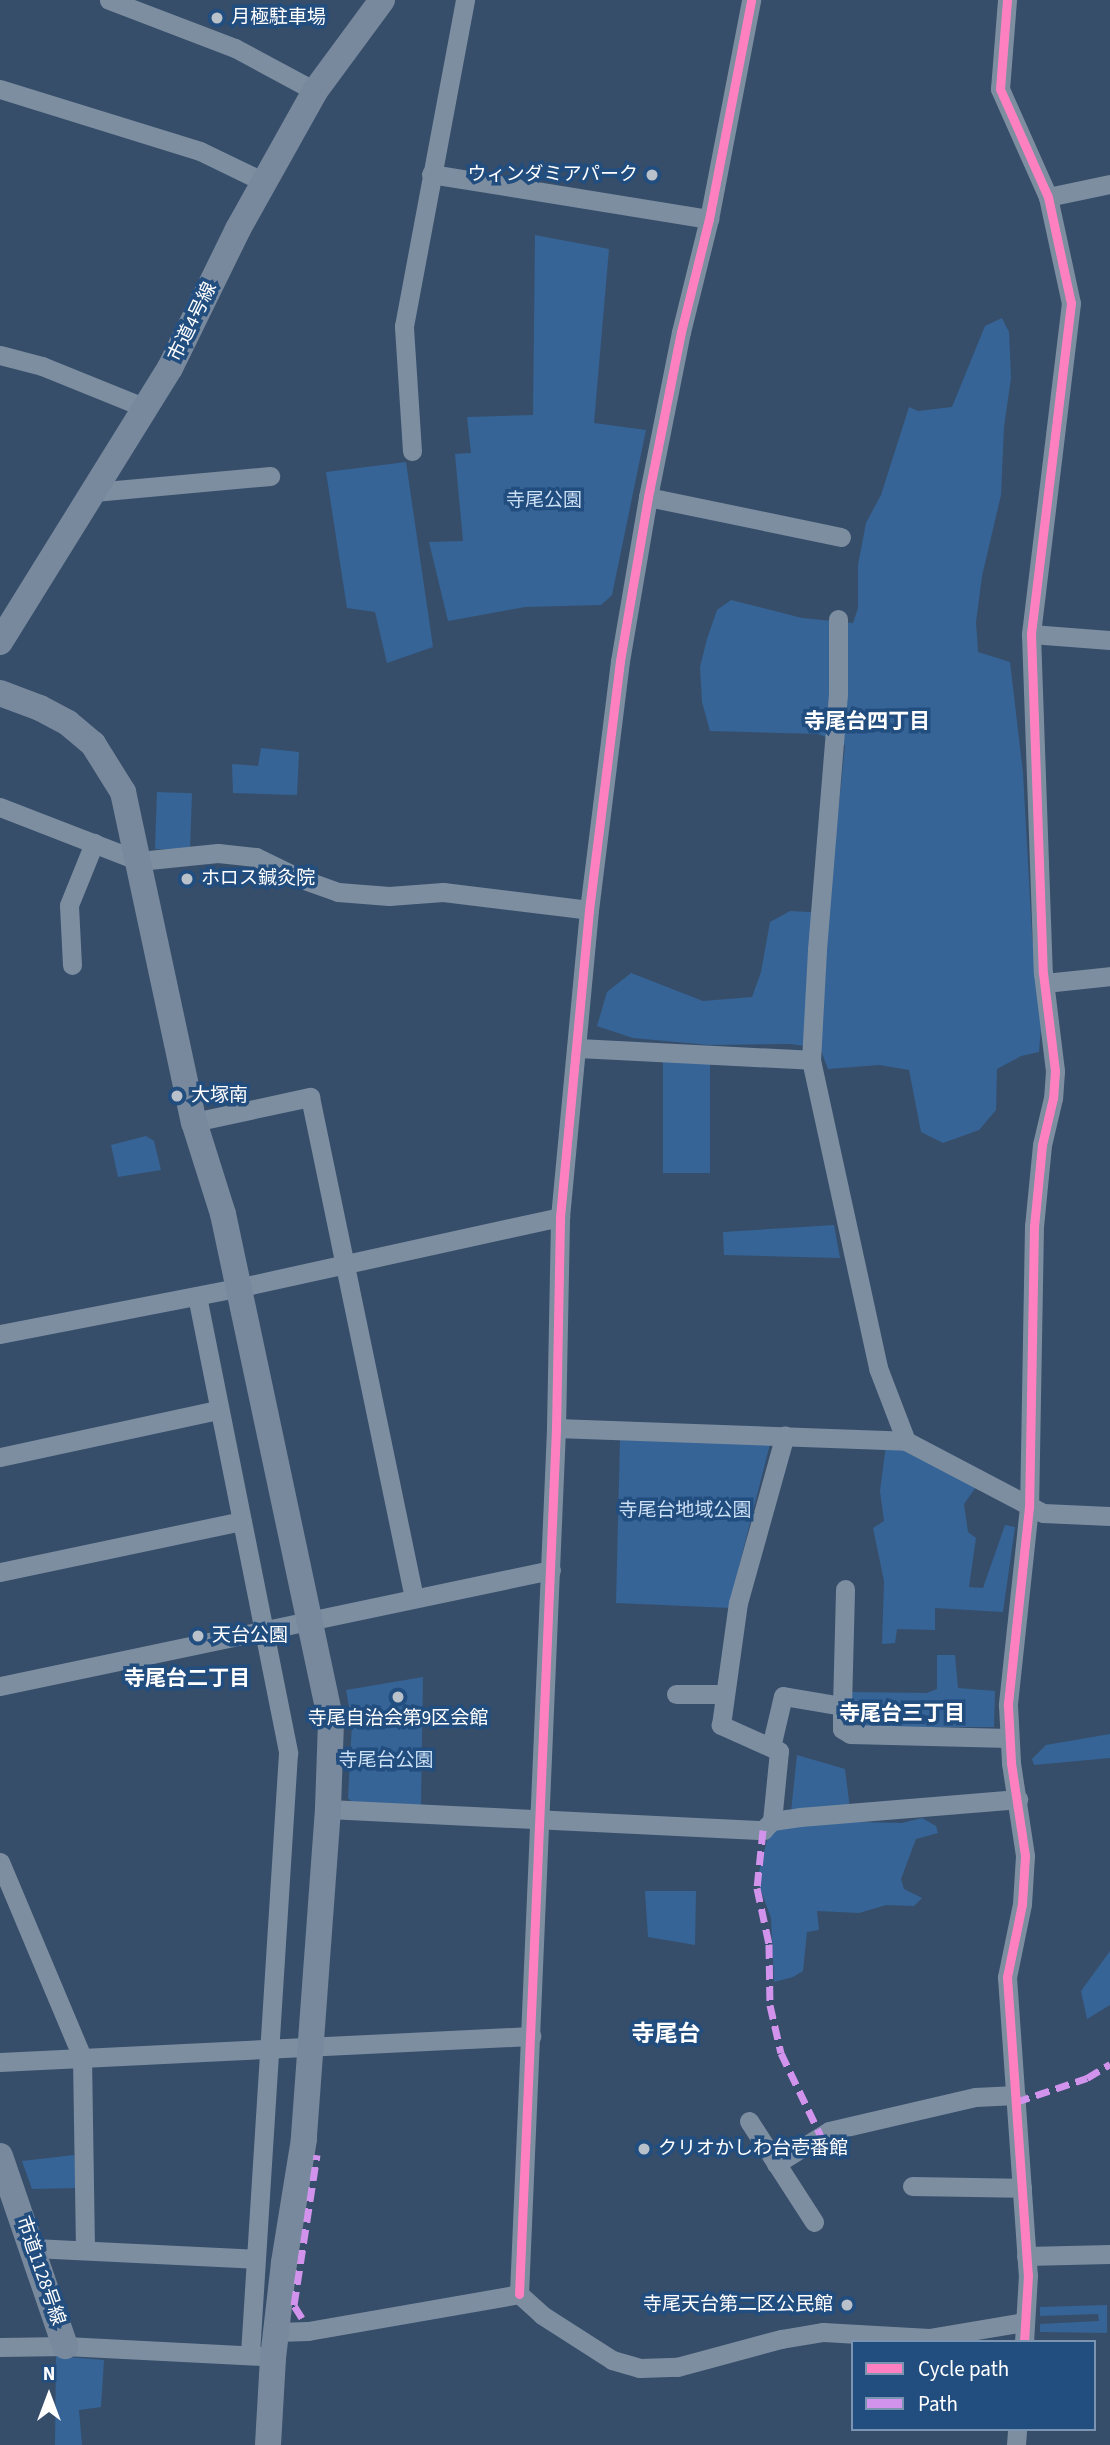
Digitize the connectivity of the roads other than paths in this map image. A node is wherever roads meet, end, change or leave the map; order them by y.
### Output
1 (109, 0) edge
2 (382, 0) edge
3 (465, 0) edge
4 (751, 0) edge
5 (1007, 0) edge
6 (0, 89) edge
7 (315, 92) junction
8 (431, 174) junction
9 (264, 182) junction
10 (1110, 184) edge
11 (1048, 197) junction
12 (709, 219) junction
13 (0, 355) edge
14 (146, 408) junction
15 (412, 451) dead end
16 (270, 476) dead end
17 (94, 492) junction
18 (648, 497) junction
19 (841, 537) dead end
20 (838, 619) dead end
21 (1031, 634) junction
22 (1110, 640) edge
23 (0, 642) edge
24 (0, 693) edge
25 (0, 807) edge
26 (94, 843) junction
27 (139, 861) junction
28 (589, 910) junction
29 (72, 965) dead end
30 (1110, 976) edge
31 (1045, 983) junction
32 (578, 1048) junction
33 (811, 1060) junction
34 (194, 1122) junction
35 (559, 1217) junction
36 (347, 1264) junction
37 (237, 1288) junction
38 (197, 1296) junction
39 (0, 1334) edge
40 (218, 1410) junction
41 (556, 1428) junction
42 (785, 1435) junction
43 (906, 1441) junction
44 (0, 1457) edge
45 (1029, 1507) junction
46 (1110, 1516) edge
47 (242, 1521) junction
48 (551, 1570) junction
49 (0, 1572) edge
50 (845, 1589) dead end
51 (414, 1598) junction
52 (309, 1622) junction
53 (265, 1631) junction
54 (0, 1686) edge
55 (676, 1694) dead end
56 (724, 1694) junction
57 (842, 1706) junction
58 (1009, 1738) junction
59 (771, 1746) junction
60 (1018, 1799) junction
61 (328, 1809) junction
62 (539, 1820) junction
63 (772, 1821) junction
64 (0, 1862) edge
65 (531, 2036) junction
66 (310, 2047) junction
67 (271, 2049) junction
68 (82, 2057) junction
69 (0, 2062) edge
70 (1016, 2095) junction
71 (749, 2122) dead end
72 (0, 2156) edge
73 (776, 2164) junction
74 (912, 2186) dead end
75 (1022, 2188) junction
76 (814, 2222) dead end
77 (33, 2248) junction
78 (85, 2250) junction
79 (1110, 2254) edge
80 (1026, 2256) junction
81 (255, 2259) junction
82 (519, 2294) junction
83 (277, 2332) junction
84 (1025, 2332) edge
85 (65, 2346) junction
86 (0, 2347) edge
87 (261, 2356) junction
88 (268, 2445) edge

1 - 7 street
2 - 7 street, 市道4号線
3 - 8 street
4 - 12 street
5 - 11 street
6 - 9 street
7 - 9 street, 市道4号線
8 - 12 street
8 - 15 street
9 - 14 street, 市道4号線
10 - 11 street
11 - 21 street
12 - 18 street
13 - 14 street
14 - 17 street, 市道4号線
16 - 17 street
17 - 23 street, 市道4号線
18 - 19 street
18 - 28 street
20 - 33 street
21 - 22 street
21 - 31 street
24 - 27 street
25 - 26 street
26 - 27 street
26 - 29 street
27 - 28 street
27 - 34 street
28 - 32 street
30 - 31 street
31 - 45 street
32 - 33 street
32 - 35 street
33 - 43 street
34 - 36 street
34 - 37 street
35 - 36 street
35 - 41 street
36 - 37 street
36 - 51 street
37 - 38 street
37 - 52 street
38 - 39 street
38 - 40 street
40 - 44 street
40 - 47 street
41 - 42 street
41 - 48 street
42 - 43 street
42 - 56 street
43 - 45 street
45 - 46 street
45 - 58 street
47 - 49 street
47 - 53 street
48 - 51 street
48 - 62 street
50 - 57 street
51 - 52 street
52 - 53 street
52 - 61 street
53 - 54 street
53 - 67 street
55 - 56 street
56 - 59 street
57 - 58 street
57 - 59 street
58 - 60 street
59 - 63 street
60 - 63 street
60 - 70 street
61 - 62 street
61 - 66 street
62 - 63 street
62 - 65 street
64 - 68 street
65 - 66 street
65 - 82 street
66 - 67 street
66 - 83 street
67 - 68 street
67 - 81 street
68 - 69 street
68 - 78 street
70 - 73 street
70 - 75 street
71 - 73 street
72 - 77 street, 市道1128号線
73 - 76 street
74 - 75 street
75 - 80 street
77 - 78 street
77 - 85 street, 市道1128号線
78 - 81 street
79 - 80 street
80 - 84 street
81 - 87 street
82 - 83 street
82 - 84 street
83 - 87 street
85 - 86 street
85 - 87 street
87 - 88 street

